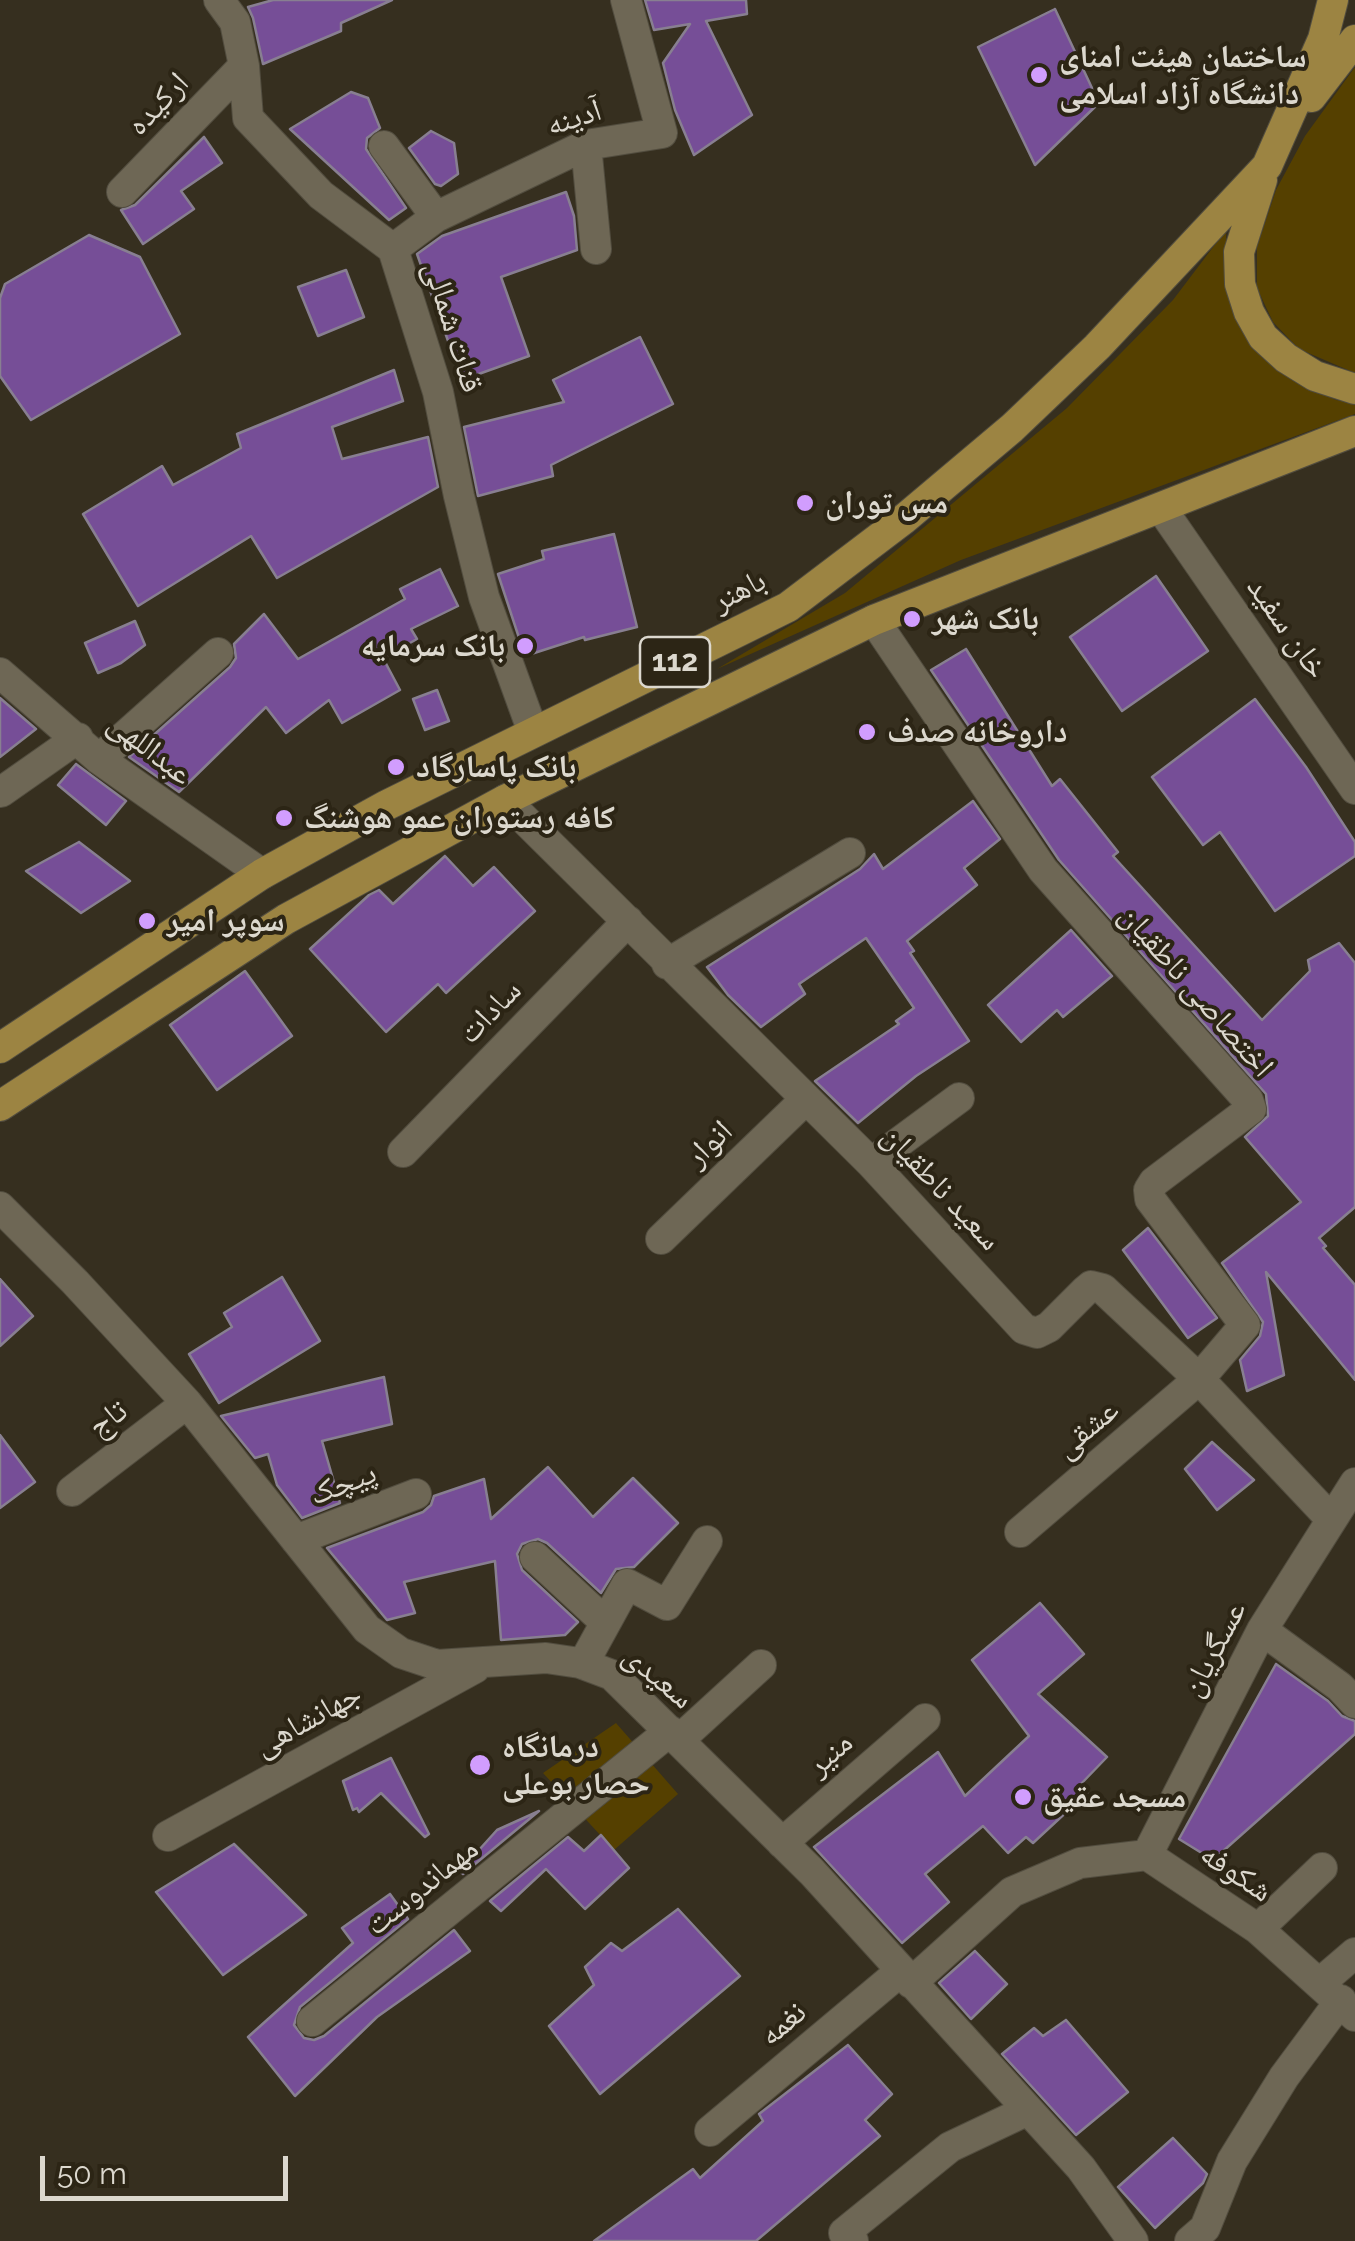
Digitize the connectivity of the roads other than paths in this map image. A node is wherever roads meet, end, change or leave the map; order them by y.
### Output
1 (626, 0) edge
2 (1333, 0) edge
3 (229, 4) edge
4 (1355, 40) edge
5 (244, 66) junction
6 (586, 145) junction
7 (384, 146) dead end
8 (1267, 166) junction
9 (122, 192) dead end
10 (436, 216) junction
11 (393, 249) junction
12 (596, 249) dead end
13 (1355, 390) edge
14 (1355, 431) edge
15 (1161, 508) junction
16 (874, 620) junction
17 (218, 653) dead end
18 (0, 673) edge
19 (533, 732) junction
20 (88, 748) junction
21 (1355, 789) edge
22 (1, 792) edge
23 (506, 800) junction
24 (850, 852) dead end
25 (262, 874) junction
26 (628, 921) junction
27 (667, 964) junction
28 (0, 1048) edge
29 (959, 1098) dead end
30 (806, 1100) junction
31 (0, 1106) edge
32 (402, 1152) dead end
33 (871, 1163) junction
34 (0, 1206) edge
35 (661, 1239) dead end
36 (1200, 1379) junction
37 (188, 1403) junction
38 (1355, 1483) edge
39 (72, 1491) dead end
40 (416, 1494) dead end
41 (1330, 1519) junction
42 (1020, 1532) dead end
43 (296, 1540) junction
44 (707, 1541) dead end
45 (535, 1558) dead end
46 (604, 1622) junction
47 (1262, 1630) junction
48 (482, 1664) junction
49 (583, 1664) junction
50 (761, 1665) dead end
51 (1355, 1703) edge
52 (924, 1719) dead end
53 (674, 1736) junction
54 (168, 1836) dead end
55 (782, 1842) junction
56 (1147, 1855) junction
57 (1322, 1868) dead end
58 (1258, 1929) junction
59 (1355, 1952) edge
60 (906, 1977) junction
61 (1338, 2000) edge
62 (312, 2022) dead end
63 (1026, 2111) junction
64 (710, 2131) dead end
65 (853, 2241) edge
66 (1134, 2241) edge
67 (1190, 2241) edge

1 - 6 street, آدینه
2 - 8 main road, باهنر / 112
3 - 5 street, قنات شمالى
4 - 8 main road
5 - 9 street, ارکیده
5 - 11 street, قنات شمالى
6 - 10 street, آدینه
6 - 12 street
7 - 10 street
8 - 13 main road
8 - 19 main road, باهنر / 112
10 - 11 street, آدینه
11 - 19 street, قنات شمالى
14 - 15 main road, 112
15 - 16 main road, 112
15 - 21 street, خان سفید
16 - 23 main road, 112
16 - 36 street, اختصاصی ناطقیان
17 - 20 street
18 - 20 street, عبداللهی
19 - 25 main road, باهنر / 112
20 - 22 street
20 - 25 street, عبداللهی
23 - 26 street, سعید ناطقیان
23 - 31 main road, 112
24 - 27 street
25 - 28 main road, باهنر / 112
26 - 27 street, سعید ناطقیان
26 - 32 street, سادات
27 - 30 street, سعید ناطقیان
29 - 33 street
30 - 33 street, سعید ناطقیان
30 - 35 street, انوار
33 - 36 street, سعید ناطقیان
34 - 37 street, سعیدی
36 - 41 street, سعید ناطقیان
36 - 42 street, عشقی
37 - 39 street, تاج
37 - 43 street, سعیدی
38 - 41 street, عسگریان
40 - 43 street, پیچک
41 - 47 street, عسگریان
43 - 48 street, سعیدی
44 - 46 street
45 - 46 street
46 - 49 street
47 - 51 street
47 - 56 street, عسگریان
48 - 49 street, سعیدی
48 - 54 street, جهانشاهی
49 - 53 street, سعیدی
50 - 53 street, مهماندوست
52 - 55 street, منیر
53 - 55 street, سعیدی
53 - 62 street, مهماندوست
55 - 60 street, سعیدی
56 - 58 street, شکوفه
56 - 60 street, شکوفه
57 - 58 street
58 - 61 street, شکوفه
59 - 61 street
60 - 63 street, سعیدی
60 - 64 street, نغمه
61 - 67 street
63 - 65 street
63 - 66 street, سعیدی

